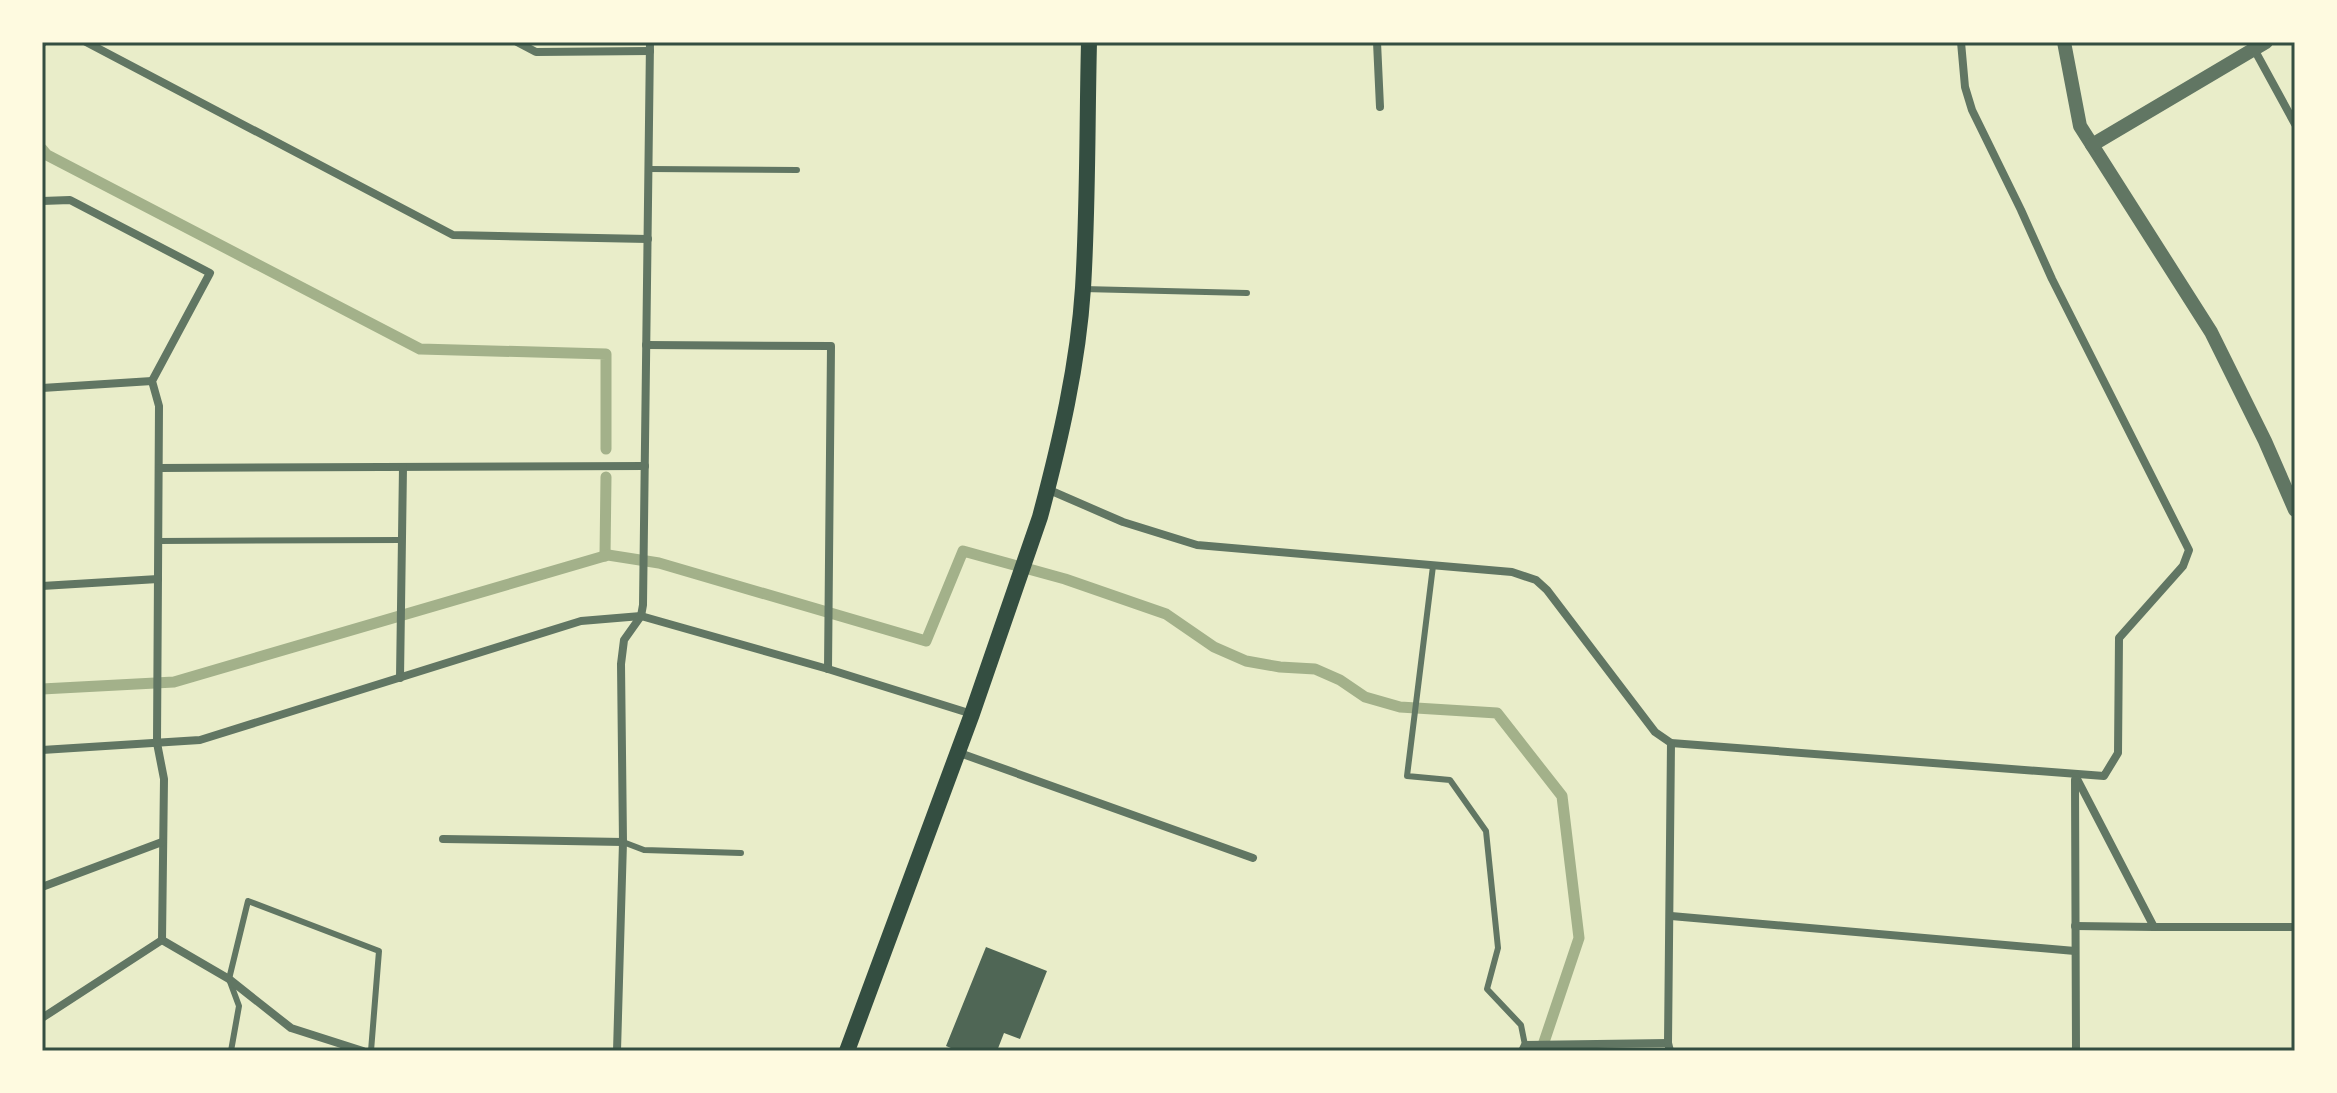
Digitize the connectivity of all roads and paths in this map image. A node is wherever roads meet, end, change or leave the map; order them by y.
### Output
1 (86, 42) edge
2 (517, 42) edge
3 (1089, 42) edge
4 (1377, 42) edge
5 (1961, 42) edge
6 (2064, 42) edge
7 (2260, 45) edge
8 (650, 47) edge
9 (1380, 107) dead end
10 (2295, 124) edge
11 (2092, 145) junction
12 (648, 169) junction
13 (797, 170) dead end
14 (42, 201) edge
15 (648, 239) junction
16 (1083, 289) junction
17 (1247, 293) dead end
18 (646, 345) junction
19 (152, 381) junction
20 (42, 388) edge
21 (645, 466) junction
22 (403, 467) junction
23 (159, 468) junction
24 (1047, 489) junction
25 (2295, 510) edge
26 (402, 540) junction
27 (158, 541) junction
28 (1433, 566) junction
29 (158, 579) junction
30 (42, 586) edge
31 (641, 616) junction
32 (828, 669) junction
33 (400, 678) junction
34 (972, 714) junction
35 (157, 743) junction
36 (1671, 743) junction
37 (42, 750) edge
38 (957, 752) junction
39 (2075, 775) junction
40 (443, 839) dead end
41 (162, 842) junction
42 (623, 842) junction
43 (741, 853) dead end
44 (1253, 858) dead end
45 (42, 887) edge
46 (1671, 916) junction
47 (2075, 926) junction
48 (2154, 927) junction
49 (2295, 927) edge
50 (162, 940) junction
51 (2075, 951) junction
52 (229, 979) junction
53 (42, 1018) edge
54 (1527, 1047) edge
55 (1669, 1047) edge
56 (343, 1048) edge
57 (231, 1051) edge
58 (363, 1051) edge
59 (371, 1051) edge
60 (617, 1051) edge
61 (847, 1051) edge
62 (2076, 1051) edge

1 - 15 street
2 - 8 street
3 - 16 main road
4 - 9 street
5 - 39 street
6 - 11 street
7 - 10 street
7 - 11 street
8 - 12 street
11 - 25 street
12 - 13 lane
12 - 15 street
14 - 19 street
15 - 18 street
16 - 17 lane
16 - 24 main road
18 - 21 street
18 - 32 street
19 - 20 street
19 - 23 street
21 - 22 street
21 - 31 street
22 - 23 street
22 - 26 street
23 - 27 street
24 - 28 street
24 - 34 main road
26 - 27 lane
26 - 33 street
27 - 29 street
28 - 36 street
28 - 54 lane
29 - 30 street
29 - 35 street
31 - 32 street
31 - 33 street
31 - 42 street
32 - 34 street
33 - 35 street
34 - 38 main road
35 - 37 street
35 - 41 street
36 - 39 street
36 - 46 street
38 - 44 street
38 - 61 main road
39 - 47 street
39 - 48 street
40 - 42 street
41 - 45 street
41 - 50 street
42 - 43 lane
42 - 60 street
46 - 51 street
46 - 55 street
47 - 48 street
47 - 51 street
48 - 49 street
50 - 52 street
50 - 53 street
51 - 62 street
52 - 56 street
52 - 57 lane
52 - 59 lane
54 - 55 street
56 - 58 street

